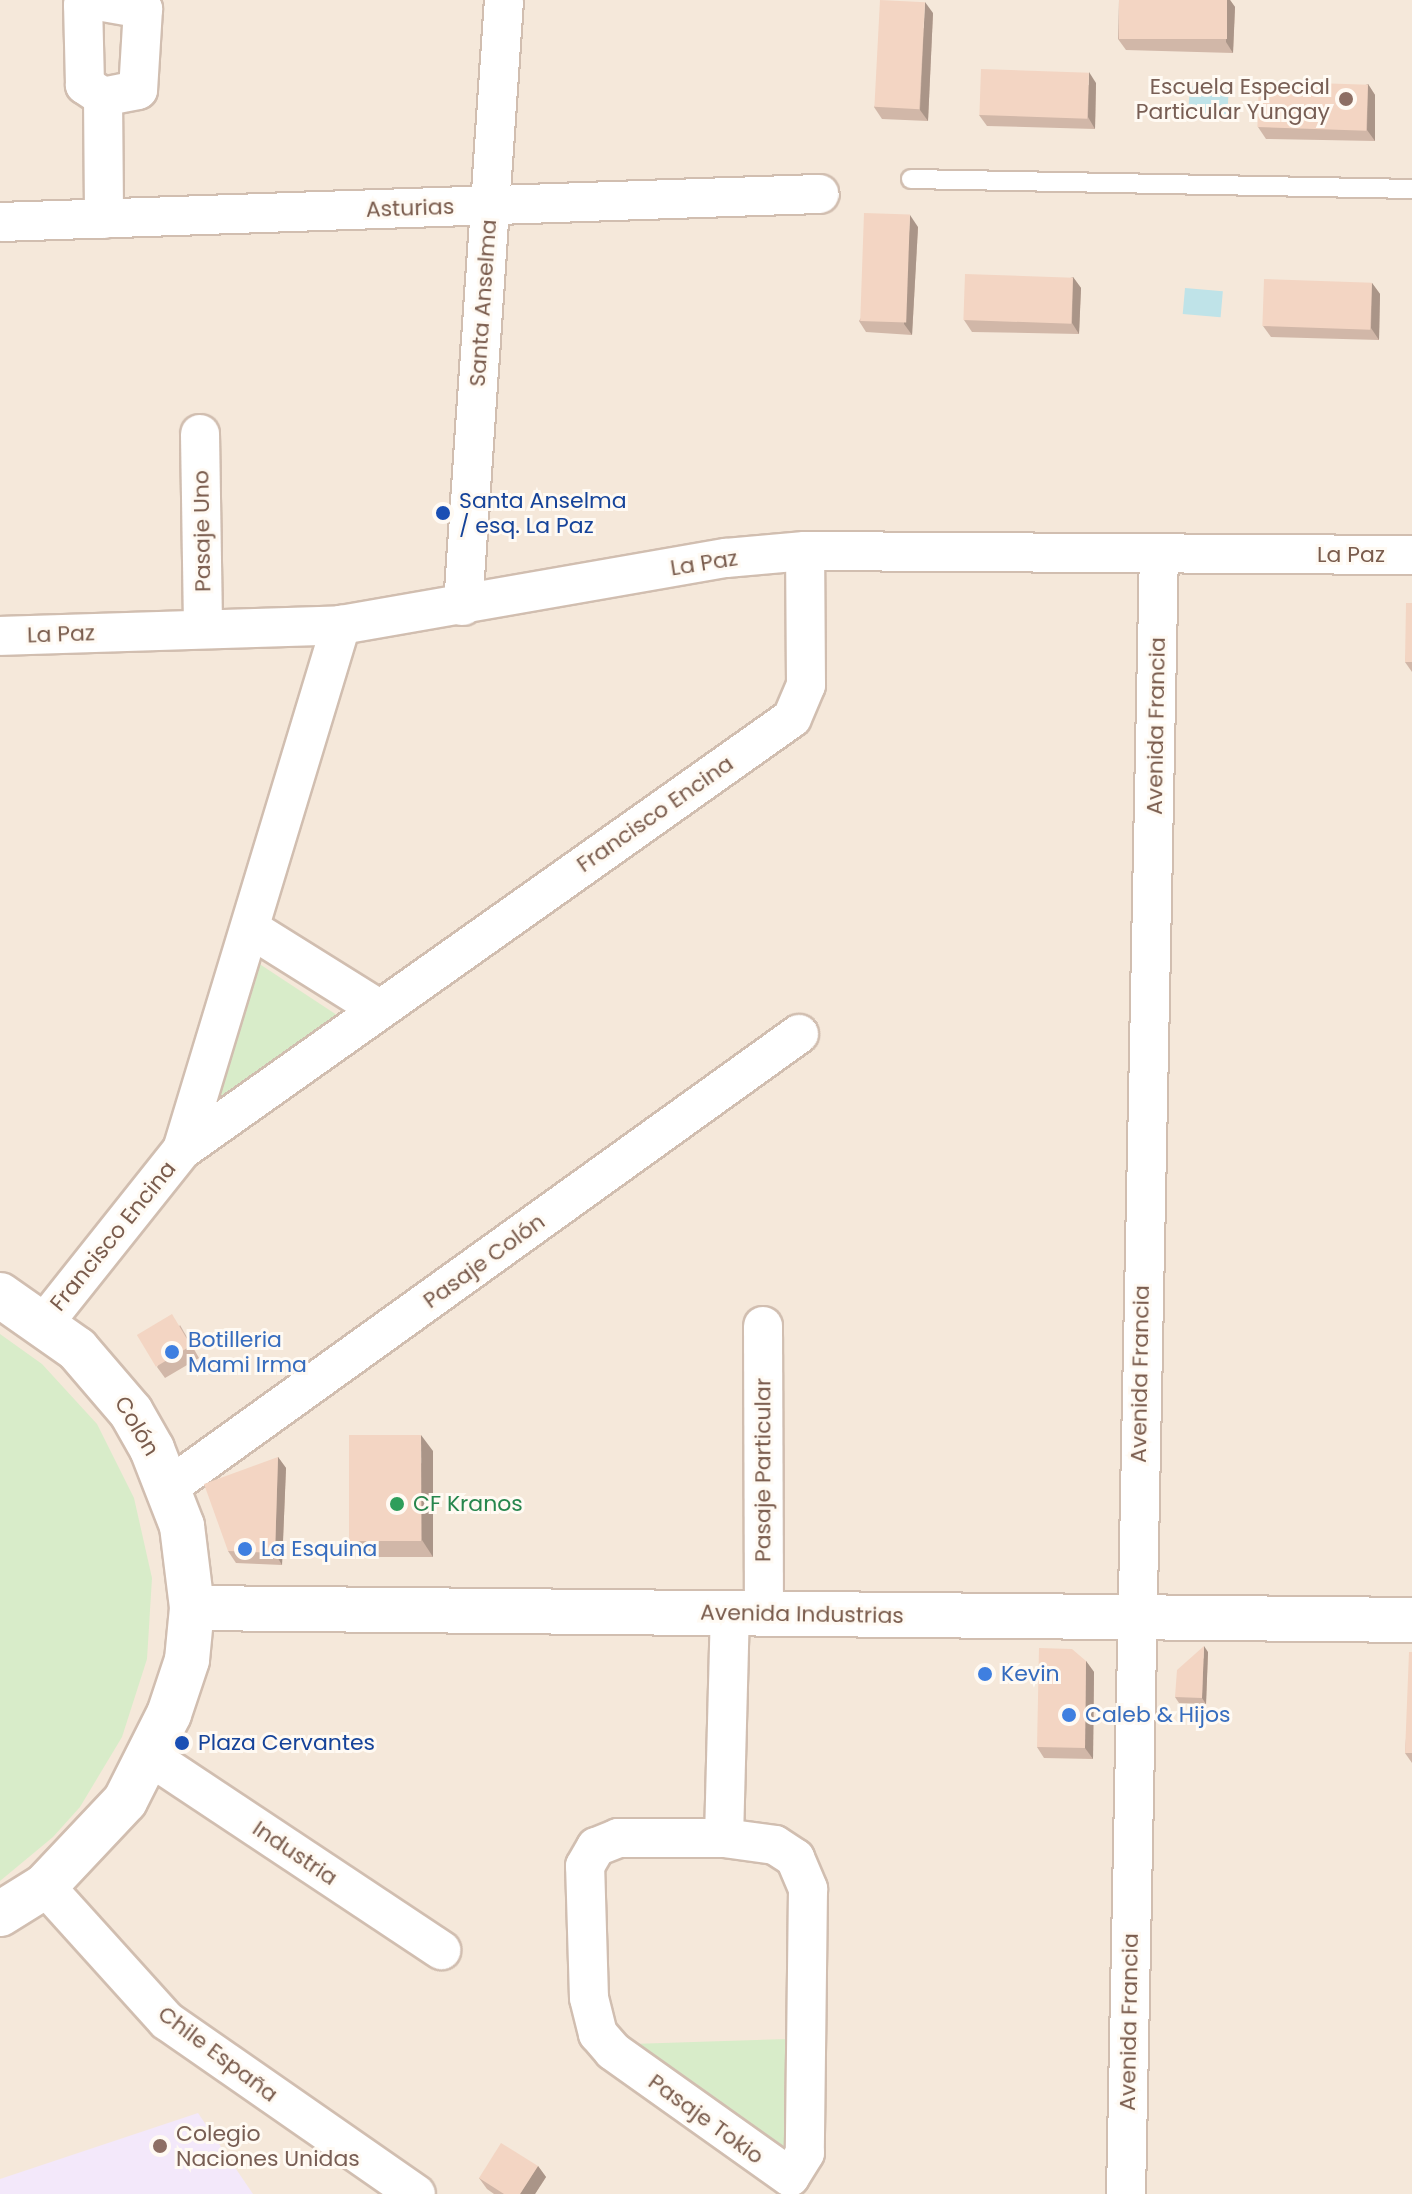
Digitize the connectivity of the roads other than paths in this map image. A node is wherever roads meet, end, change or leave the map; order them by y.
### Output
1 (504, 0) edge
2 (127, 2) edge
3 (103, 97) junction
4 (911, 179) dead end
5 (1412, 189) edge
6 (820, 194) dead end
7 (490, 206) junction
8 (104, 219) junction
9 (0, 222) edge
10 (200, 434) dead end
11 (805, 551) junction
12 (1159, 553) junction
13 (1412, 555) edge
14 (463, 606) junction
15 (341, 625) junction
16 (203, 628) junction
17 (0, 636) edge
18 (251, 929) junction
19 (379, 1009) junction
20 (799, 1034) dead end
21 (182, 1150) junction
22 (0, 1295) edge
23 (45, 1322) junction
24 (763, 1326) dead end
25 (169, 1487) junction
26 (192, 1608) junction
27 (747, 1613) junction
28 (1134, 1617) junction
29 (1412, 1620) edge
30 (149, 1756) junction
31 (724, 1838) junction
32 (45, 1886) junction
33 (0, 1914) edge
34 (441, 1950) dead end
35 (416, 2194) edge
36 (1126, 2194) edge

1 - 7 street, Santa Anselma
2 - 3 street
2 - 3 street
3 - 8 street
4 - 5 lane
6 - 7 street, Asturias
7 - 8 street, Asturias
7 - 14 street, Santa Anselma
8 - 9 street, Asturias
10 - 16 street, Pasaje Uno
11 - 12 street, La Paz
11 - 14 street, La Paz
11 - 19 street, Francisco Encina
12 - 13 street, La Paz
12 - 28 street, Avenida Francia
14 - 15 street, La Paz
15 - 16 street, La Paz
15 - 18 street, Francisco Encina
16 - 17 street, La Paz
18 - 19 street
18 - 21 street, Francisco Encina
19 - 21 street, Francisco Encina
20 - 25 street, Pasaje Colón
21 - 23 street, Francisco Encina
22 - 23 street, Colón
23 - 25 street, Colón
24 - 27 street, Pasaje Particular
25 - 26 street, Colón
26 - 27 street, Avenida Industrias
26 - 30 street
27 - 28 street, Avenida Industrias
27 - 31 street
28 - 29 street, Avenida Industrias
28 - 36 street, Avenida Francia
30 - 32 street
30 - 34 street, Industria
31 - 31 street, Pasaje Tokio
32 - 33 street
32 - 35 street, Chile España

